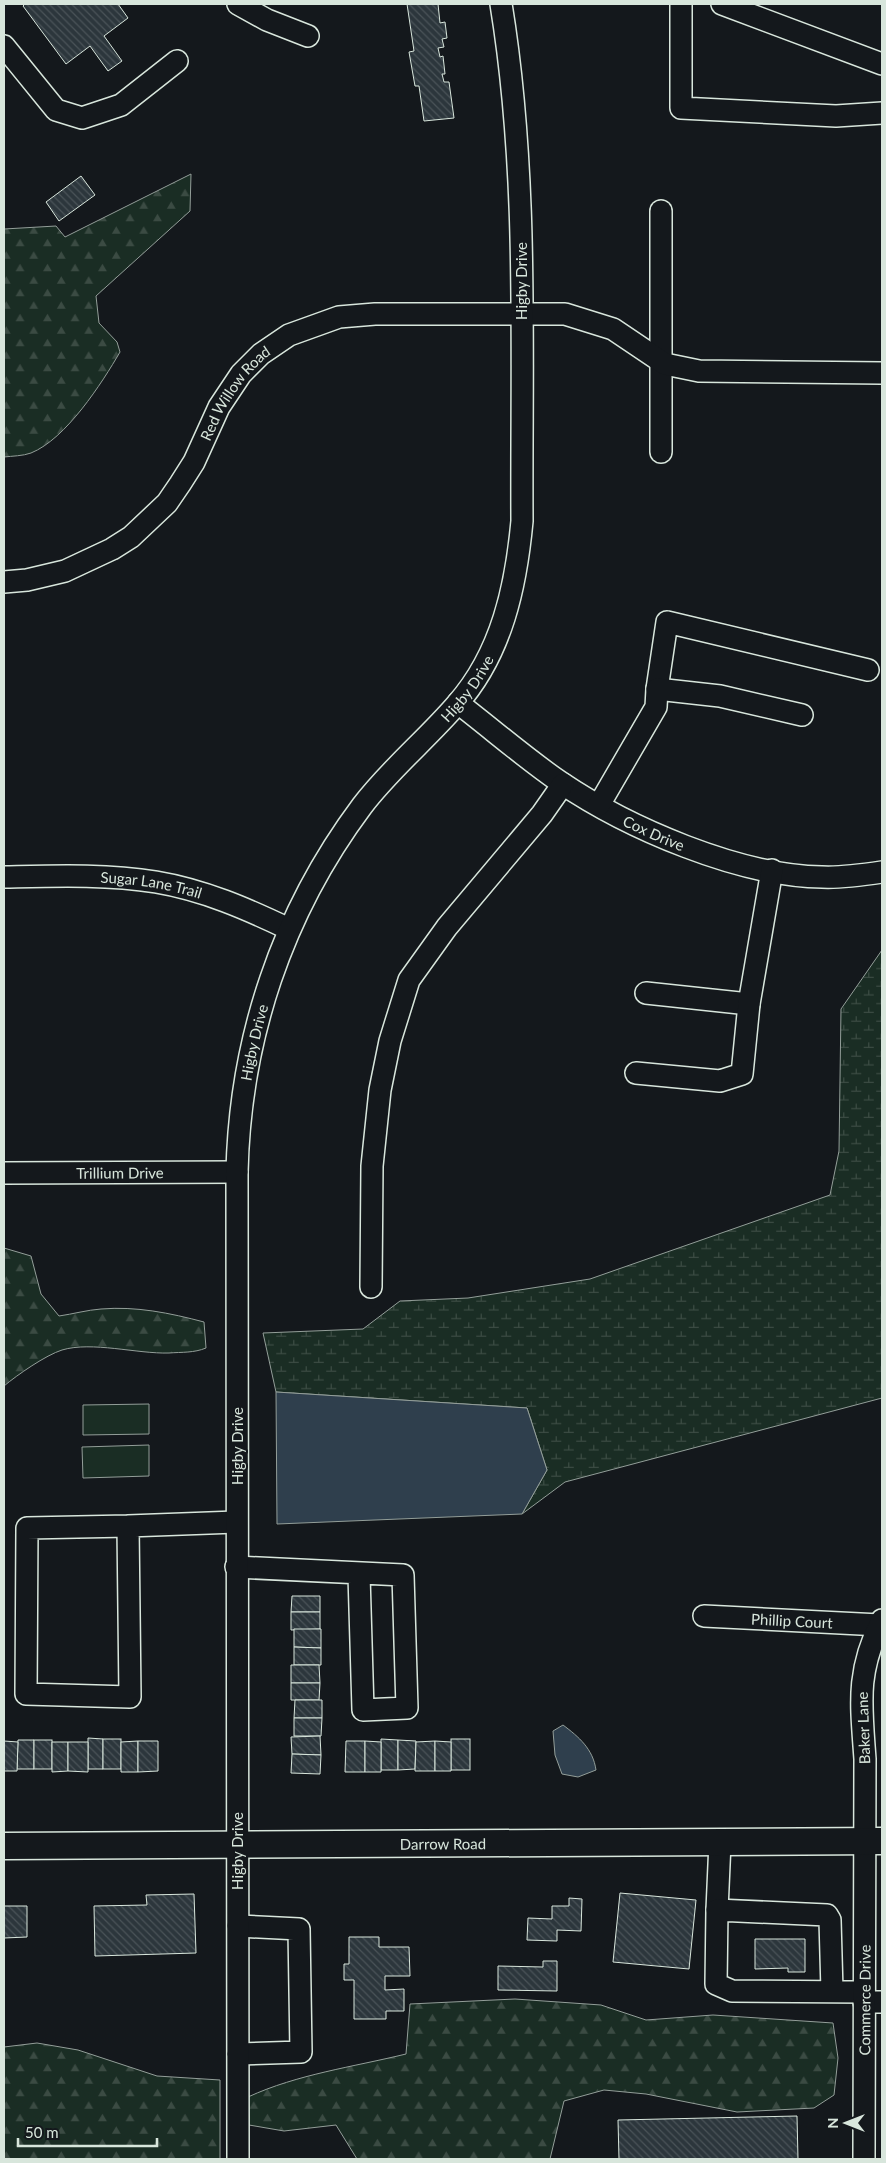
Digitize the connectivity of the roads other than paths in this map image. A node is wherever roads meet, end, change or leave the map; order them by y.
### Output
1 (238, 4) edge
2 (501, 4) edge
3 (681, 4) edge
4 (722, 4) edge
5 (308, 36) dead end
6 (4, 46) edge
7 (177, 60) dead end
8 (882, 64) edge
9 (882, 113) edge
10 (661, 211) dead end
11 (521, 314) junction
12 (662, 363) junction
13 (882, 373) edge
14 (661, 452) dead end
15 (4, 582) edge
16 (868, 670) dead end
17 (657, 689) junction
18 (458, 703) junction
19 (802, 715) dead end
20 (563, 784) junction
21 (599, 805) junction
22 (772, 870) junction
23 (882, 872) edge
24 (4, 877) edge
25 (289, 929) junction
26 (646, 993) dead end
27 (748, 1004) junction
28 (636, 1073) dead end
29 (237, 1172) junction
30 (4, 1173) edge
31 (370, 1287) dead end
32 (236, 1522) junction
33 (128, 1526) junction
34 (236, 1567) junction
35 (359, 1575) junction
36 (704, 1616) dead end
37 (881, 1622) edge
38 (873, 1841) edge
39 (720, 1842) junction
40 (4, 1846) edge
41 (237, 1846) junction
42 (717, 1910) junction
43 (238, 1926) junction
44 (832, 1992) junction
45 (870, 1998) edge
46 (238, 2054) junction
47 (238, 2159) edge
48 (864, 2159) edge

1 - 5 street
2 - 11 street, Higby Drive
3 - 9 street
4 - 8 street
6 - 7 street
10 - 12 street
11 - 12 street, Red Willow Road
11 - 15 street, Red Willow Road
11 - 18 street, Higby Drive
12 - 13 street
12 - 14 street
16 - 17 street
17 - 19 street
17 - 21 street
18 - 20 street, Cox Drive
18 - 25 street, Higby Drive
20 - 21 street, Cox Drive
20 - 31 street
21 - 22 street, Cox Drive
22 - 23 street, Cox Drive
22 - 27 street
24 - 25 street, Sugar Lane Trail
25 - 29 street, Higby Drive
26 - 27 street
27 - 28 street
29 - 30 street, Trillium Drive
29 - 32 street, Higby Drive
32 - 33 street
32 - 34 street, Higby Drive
33 - 33 street
34 - 35 street
34 - 41 street, Higby Drive
35 - 35 street
36 - 37 street, Phillip Court
37 - 38 street, Baker Lane
38 - 39 main road, Darrow Road
38 - 45 street, Commerce Drive
39 - 41 main road, Darrow Road
39 - 42 street
40 - 41 main road, Darrow Road
41 - 43 street, Higby Drive
42 - 44 street
42 - 44 street
43 - 46 street, Higby Drive
43 - 46 street
44 - 45 street
45 - 48 street, Commerce Drive
46 - 47 street, Higby Drive

